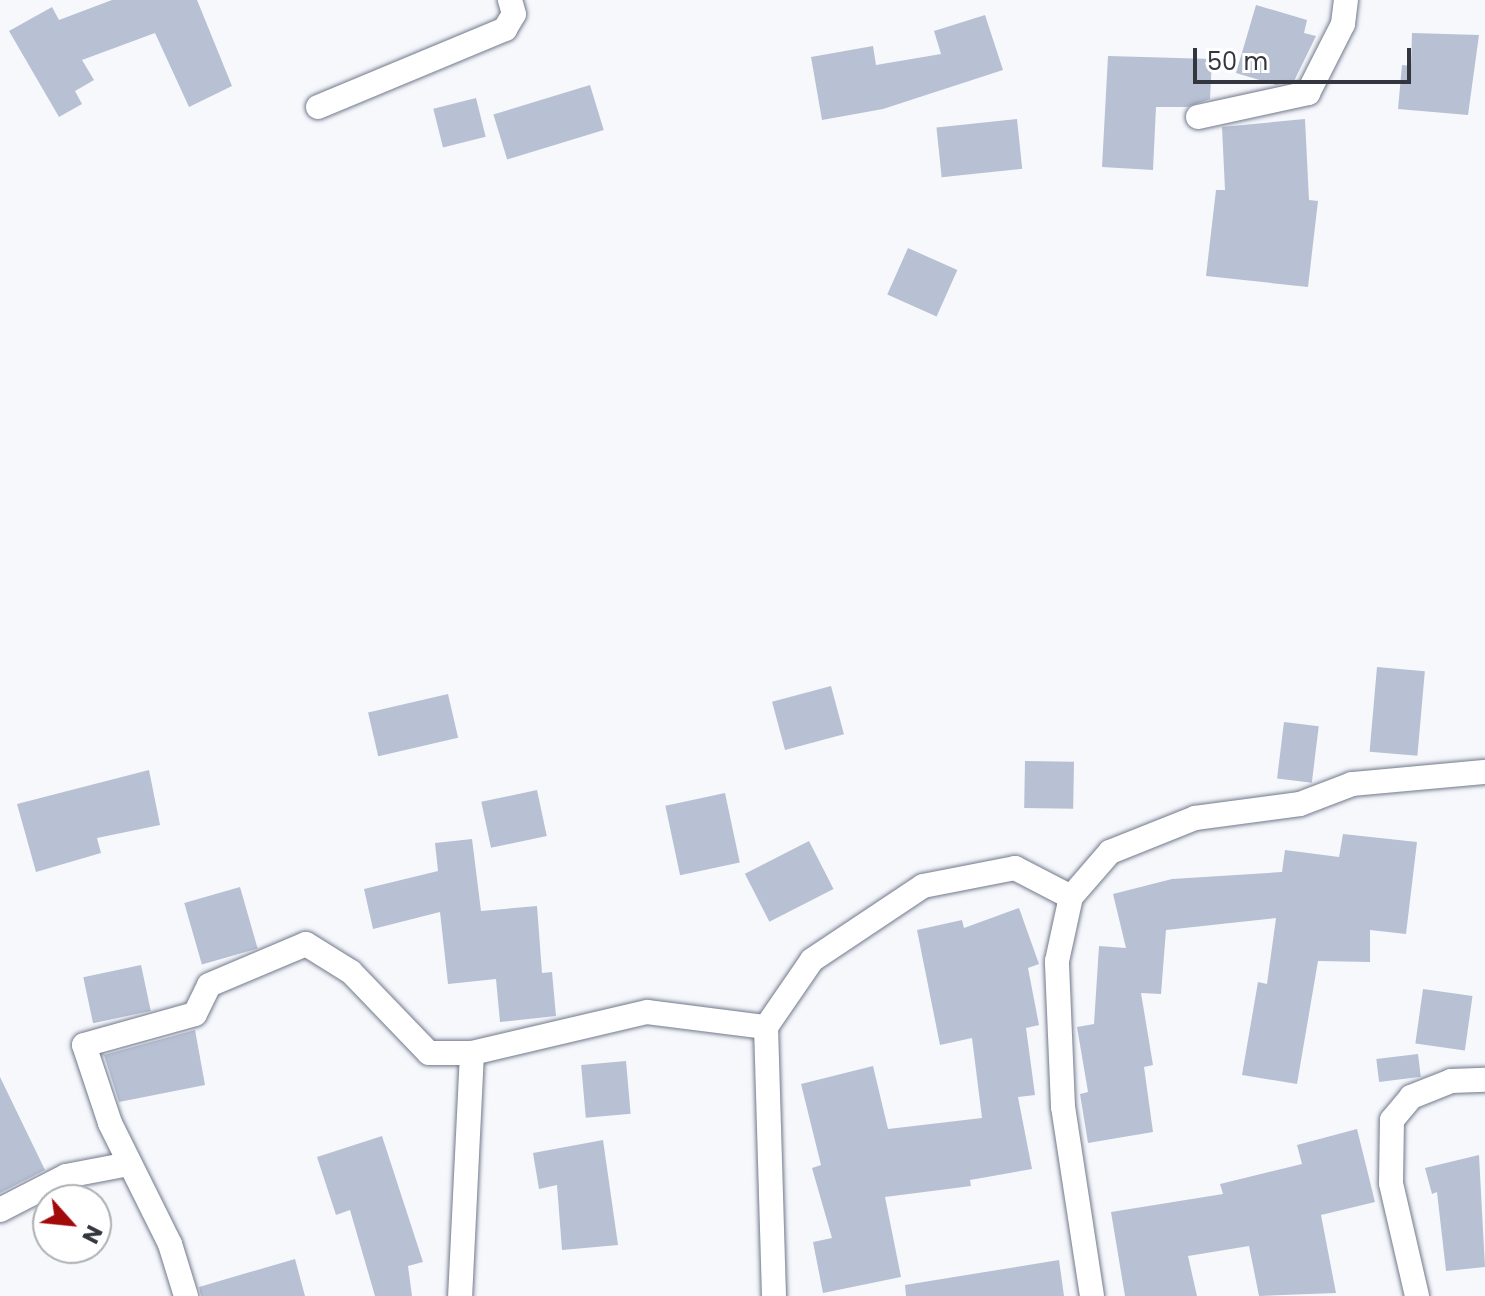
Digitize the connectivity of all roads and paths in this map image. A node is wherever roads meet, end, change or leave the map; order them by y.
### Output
1 (510, 0) edge
2 (1346, 0) edge
3 (318, 107) dead end
4 (1198, 117) dead end
5 (1485, 772) edge
6 (1071, 897) junction
7 (766, 1027) junction
8 (472, 1053) junction
9 (1485, 1080) edge
10 (129, 1164) junction
11 (0, 1210) edge
12 (186, 1296) edge
13 (460, 1296) edge
14 (774, 1296) edge
15 (1092, 1296) edge
16 (1417, 1296) edge

1 - 3 street
2 - 4 street
5 - 6 street
6 - 7 street
6 - 15 street
7 - 8 street
7 - 14 street
8 - 10 street
8 - 13 street
9 - 16 street
10 - 11 street
10 - 12 street

